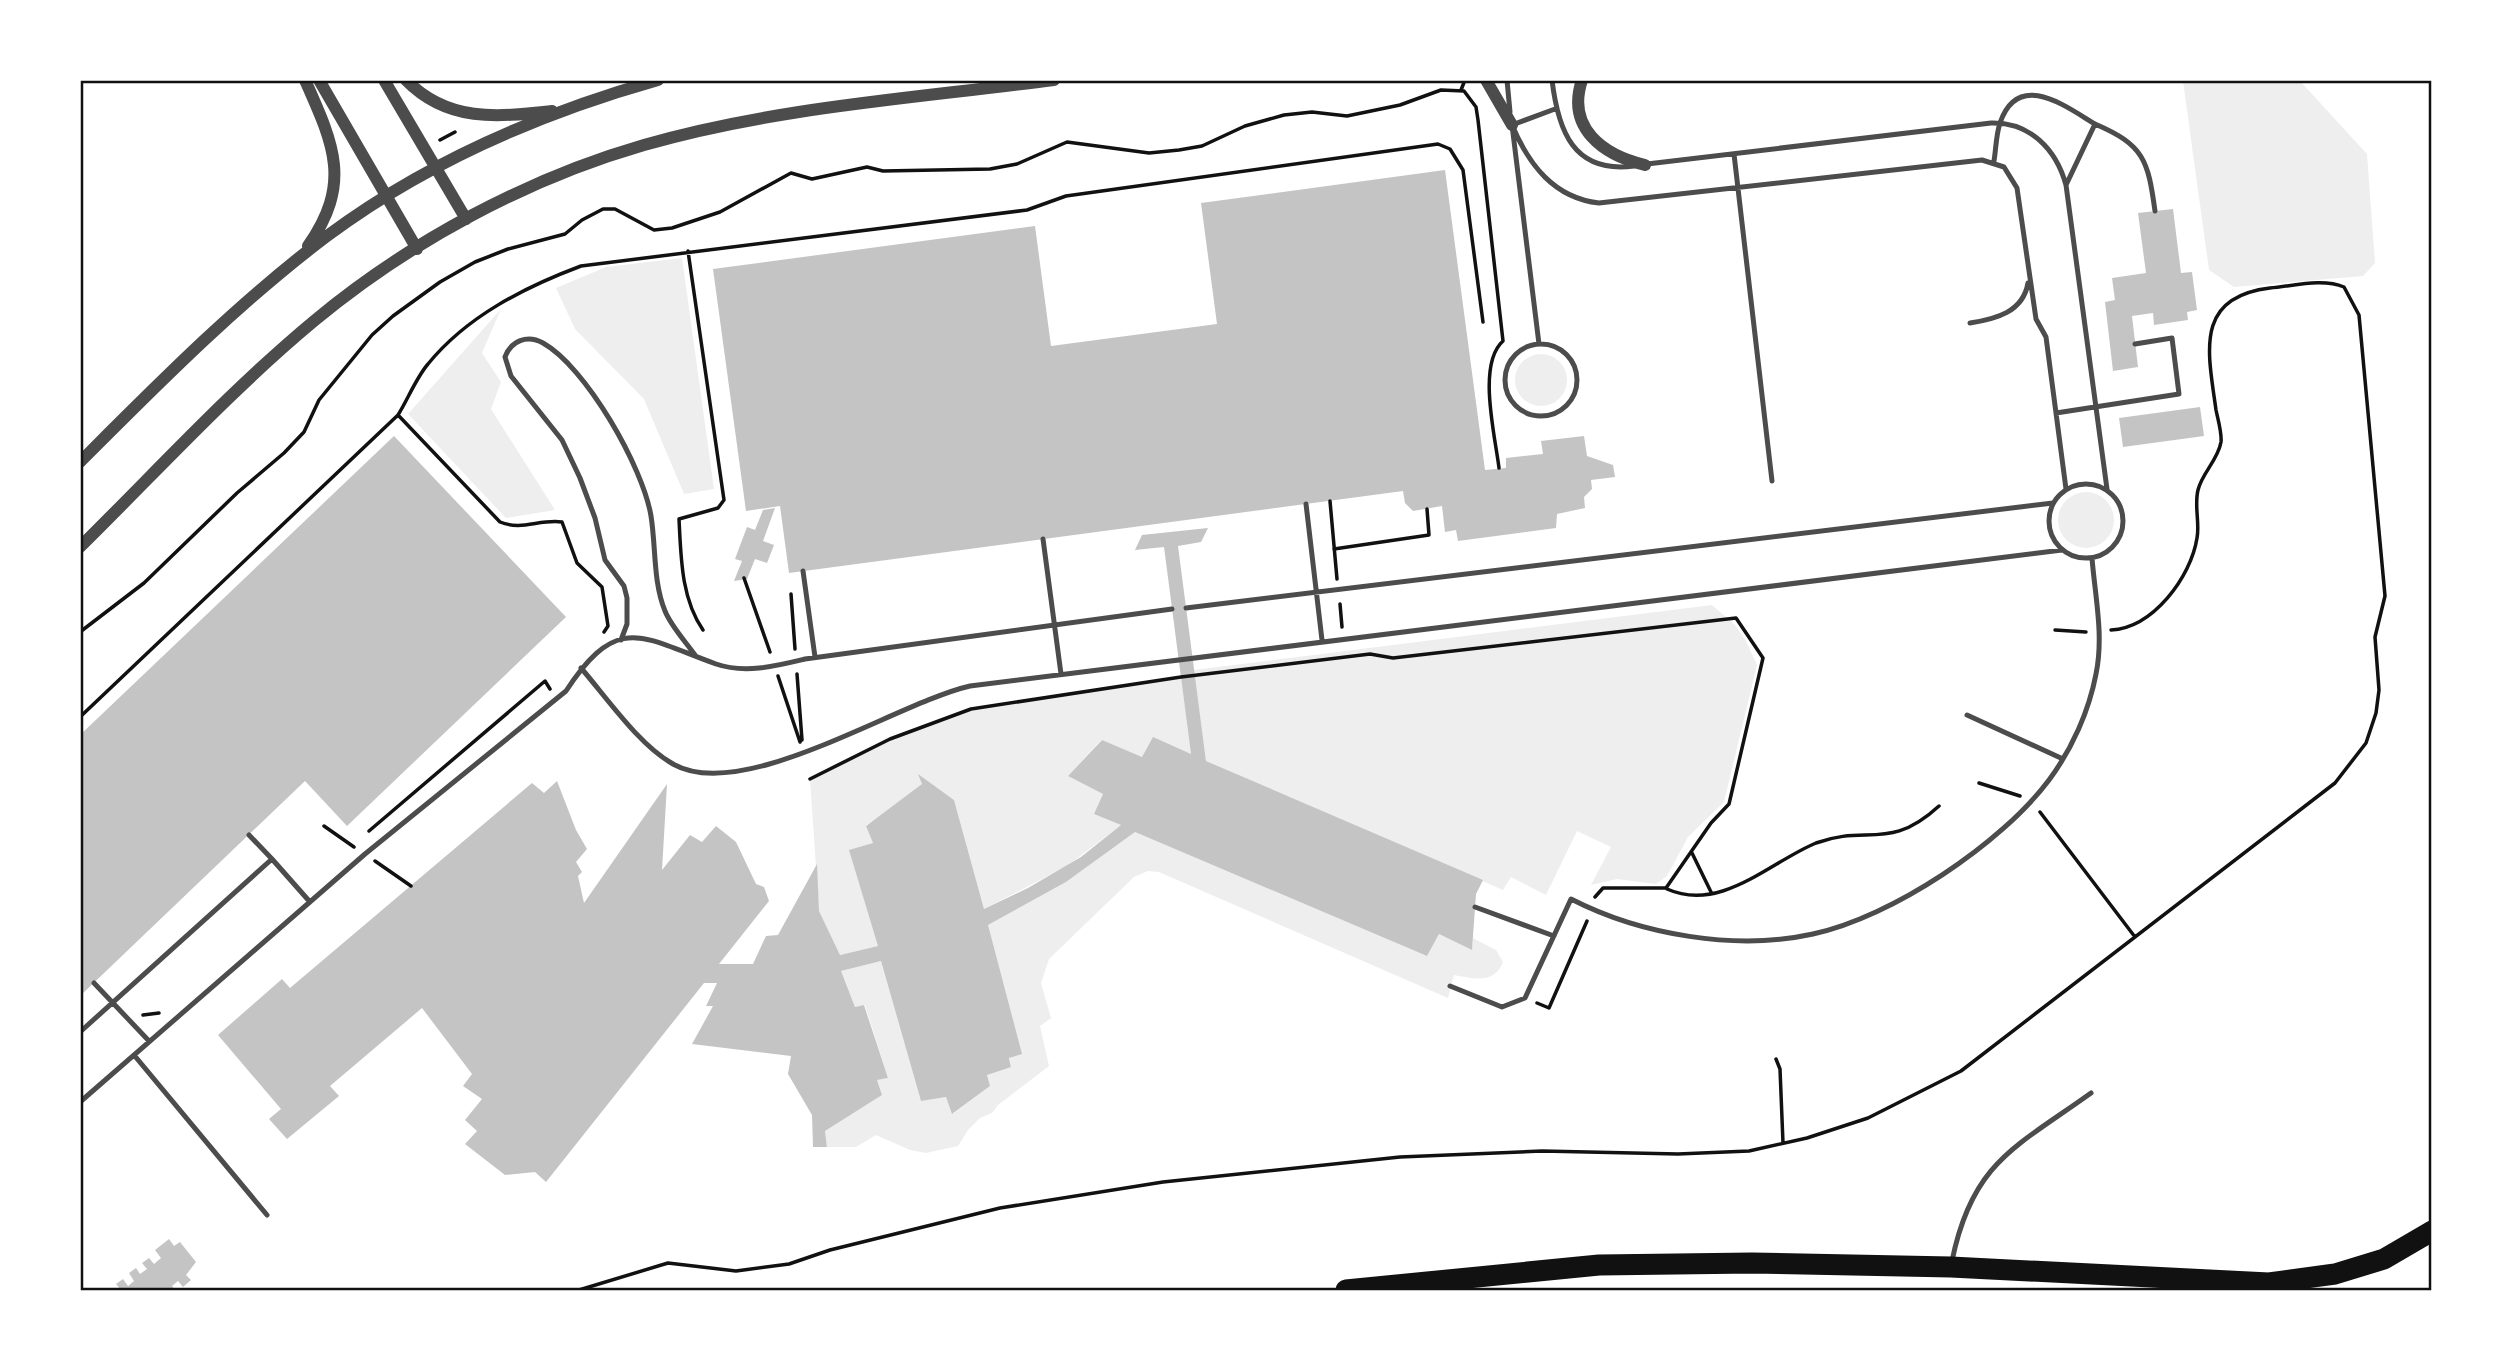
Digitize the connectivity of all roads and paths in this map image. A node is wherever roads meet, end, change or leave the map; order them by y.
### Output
1 (305, 80) edge
2 (319, 80) edge
3 (384, 80) edge
4 (406, 80) edge
5 (658, 80) edge
6 (1054, 80) edge
7 (1465, 80) edge
8 (1486, 80) edge
9 (1507, 80) edge
10 (1552, 80) edge
11 (1582, 80) edge
12 (1461, 90) junction
13 (573, 109) junction
14 (1555, 109) junction
15 (453, 122) dead end
16 (2000, 123) junction
17 (2095, 124) junction
18 (1512, 125) junction
19 (455, 132) junction
20 (440, 140) dead end
21 (457, 142) dead end
22 (1734, 154) junction
23 (1994, 162) junction
24 (1645, 165) junction
25 (436, 168) junction
26 (2066, 185) junction
27 (1737, 188) junction
28 (385, 197) junction
29 (2155, 211) dead end
30 (466, 219) junction
31 (417, 249) junction
32 (688, 251) junction
33 (298, 260) junction
34 (2030, 277) junction
35 (1483, 322) dead end
36 (1970, 323) dead end
37 (1539, 344) junction
38 (2135, 344) dead end
39 (2096, 407) junction
40 (2056, 413) junction
41 (398, 415) junction
42 (80, 462) edge
43 (1499, 468) dead end
44 (1772, 481) dead end
45 (2066, 489) junction
46 (2107, 489) junction
47 (2053, 503) junction
48 (1306, 504) dead end
49 (1427, 509) dead end
50 (1043, 539) dead end
51 (80, 547) edge
52 (1334, 549) dead end
53 (2063, 550) junction
54 (2092, 558) junction
55 (803, 571) dead end
56 (1316, 593) junction
57 (1186, 608) dead end
58 (1172, 609) dead end
59 (1054, 625) junction
60 (703, 630) dead end
61 (2055, 630) dead end
62 (2099, 630) junction
63 (80, 632) edge
64 (601, 637) dead end
65 (621, 640) junction
66 (1322, 640) junction
67 (695, 655) junction
68 (815, 657) junction
69 (581, 668) junction
70 (1061, 674) junction
71 (556, 699) junction
72 (1967, 716) dead end
73 (80, 717) edge
74 (2063, 759) junction
75 (810, 779) dead end
76 (1979, 783) dead end
77 (2029, 802) junction
78 (1939, 806) dead end
79 (249, 835) dead end
80 (364, 835) dead end
81 (353, 844) dead end
82 (342, 853) dead end
83 (1692, 853) junction
84 (272, 859) junction
85 (1666, 888) junction
86 (1711, 892) junction
87 (310, 902) junction
88 (1475, 908) dead end
89 (1592, 910) junction
90 (1554, 936) junction
91 (2135, 937) junction
92 (94, 983) dead end
93 (1450, 986) dead end
94 (1525, 998) junction
95 (112, 1004) junction
96 (80, 1032) edge
97 (149, 1041) junction
98 (134, 1055) junction
99 (1776, 1059) dead end
100 (2091, 1093) dead end
101 (80, 1101) edge
102 (1783, 1143) junction
103 (268, 1215) dead end
104 (2431, 1231) edge
105 (1951, 1267) junction
106 (2269, 1283) junction
107 (579, 1290) edge
108 (1346, 1290) edge
109 (2294, 1290) edge

1 - 33 street
2 - 28 street
3 - 25 street
4 - 13 street
5 - 13 street
6 - 30 street
7 - 12 path
8 - 18 street
9 - 18 lane
10 - 14 lane
11 - 24 street
12 - 43 path
12 - 63 path
13 - 25 street
14 - 18 lane
14 - 24 lane
15 - 19 path
16 - 17 lane
16 - 22 lane
16 - 23 lane
16 - 26 lane
17 - 26 lane
17 - 29 lane
18 - 27 lane
18 - 37 lane
19 - 20 path
19 - 21 path
22 - 24 lane
22 - 27 lane
23 - 27 lane
23 - 34 lane
25 - 28 street
25 - 30 street
26 - 39 lane
27 - 44 lane
28 - 31 street
28 - 33 street
30 - 31 street
31 - 51 street
32 - 35 path
32 - 41 path
32 - 60 path
33 - 42 street
34 - 36 lane
34 - 40 lane
37 - 37 lane
38 - 39 lane
39 - 40 lane
39 - 46 lane
40 - 45 lane
41 - 64 path
41 - 73 path
45 - 46 lane
45 - 47 lane
46 - 54 lane
47 - 53 lane
47 - 56 lane
48 - 56 lane
49 - 52 path
50 - 59 lane
53 - 54 lane
53 - 66 lane
54 - 62 lane
55 - 68 lane
56 - 57 lane
56 - 66 lane
58 - 59 lane
59 - 68 lane
59 - 70 lane
61 - 62 path
62 - 74 lane
62 - 91 path
65 - 67 lane
65 - 67 lane
65 - 69 lane
66 - 70 lane
67 - 68 lane
69 - 70 lane
69 - 71 lane
71 - 80 path
71 - 87 lane
72 - 74 lane
74 - 77 lane
75 - 83 path
76 - 77 path
77 - 89 lane
77 - 91 path
78 - 86 path
79 - 84 lane
81 - 82 path
83 - 85 path
83 - 86 path
84 - 87 lane
84 - 95 lane
85 - 86 path
85 - 89 path
87 - 97 lane
88 - 90 lane
89 - 90 lane
89 - 94 path
90 - 94 lane
91 - 102 path
92 - 95 lane
93 - 94 lane
95 - 96 lane
95 - 97 lane
97 - 98 lane
98 - 101 lane
98 - 103 lane
99 - 102 path
100 - 105 lane
102 - 107 path
104 - 106 highway
105 - 106 highway
105 - 108 highway
106 - 109 highway

